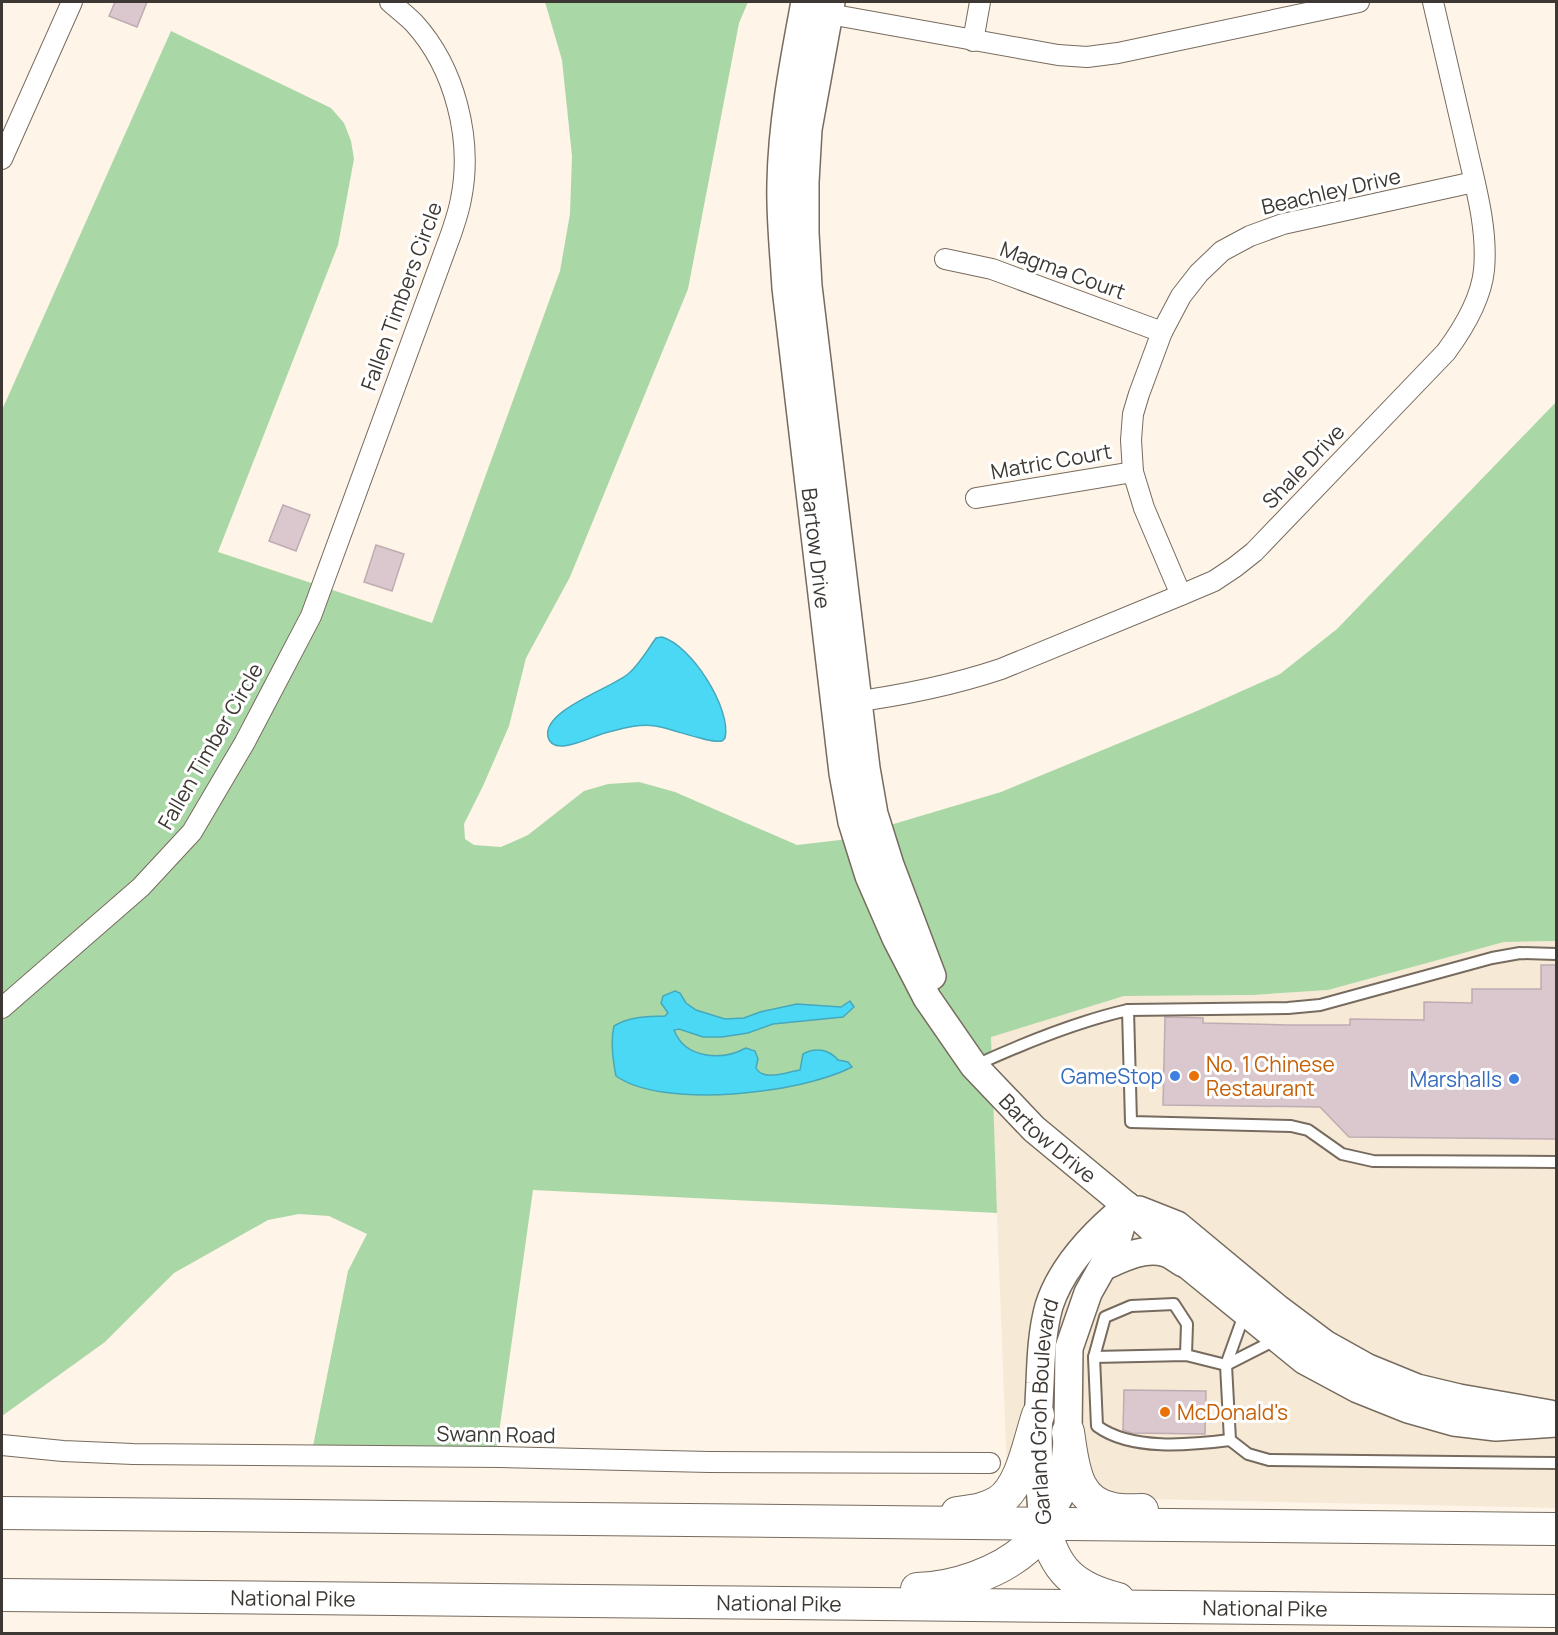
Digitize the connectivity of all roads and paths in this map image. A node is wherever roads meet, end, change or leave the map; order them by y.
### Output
1 (72, 2) edge
2 (390, 2) edge
3 (980, 2) edge
4 (1359, 2) edge
5 (1433, 2) edge
6 (1311, 6) edge
7 (817, 7) edge
8 (973, 41) junction
9 (2, 159) edge
10 (1474, 182) junction
11 (945, 259) dead end
12 (1162, 332) junction
13 (1133, 472) junction
14 (976, 498) dead end
15 (1181, 596) junction
16 (311, 616) joint
17 (846, 703) junction
18 (1557, 954) edge
19 (2, 1008) edge
20 (1128, 1010) junction
21 (974, 1066) junction
22 (1557, 1162) edge
23 (1127, 1206) junction
24 (1103, 1267) junction
25 (1190, 1267) junction
26 (1245, 1312) junction
27 (1277, 1339) junction
28 (1186, 1355) junction
29 (1094, 1356) junction
30 (1226, 1365) junction
31 (1038, 1415) junction
32 (1557, 1415) edge
33 (1557, 1424) edge
34 (1068, 1432) junction
35 (1230, 1440) junction
36 (2, 1445) edge
37 (1556, 1462) edge
38 (990, 1463) dead end
39 (2, 1513) edge
40 (1557, 1517) edge
41 (898, 1522) junction
42 (1044, 1525) junction
43 (1557, 1529) edge
44 (2, 1594) edge
45 (691, 1600) junction
46 (1155, 1607) junction
47 (1557, 1611) edge

1 - 9 street
2 - 16 street, Fallen Timbers Circle
3 - 8 street
4 - 6 street
5 - 10 street, Shale Drive
6 - 8 street
7 - 8 street
7 - 17 street, Bartow Drive
10 - 12 street, Beachley Drive
10 - 15 street, Shale Drive
11 - 12 street, Magma Court
12 - 13 street, Beachley Drive
13 - 14 street, Matric Court
13 - 15 street, Beachley Drive
15 - 17 street, Shale Drive
16 - 19 street, Fallen Timber Circle
17 - 21 street, Bartow Drive
18 - 20 lane
20 - 21 lane
20 - 22 lane
21 - 23 street, Bartow Drive
23 - 24 street, Garland Groh Boulevard
23 - 25 street
23 - 31 street, Garland Groh Boulevard
23 - 32 street
24 - 25 street
24 - 34 street, Garland Groh Boulevard
25 - 26 street
26 - 27 street
26 - 30 lane
27 - 30 lane
27 - 33 street
28 - 29 lane
28 - 29 lane
28 - 30 lane
29 - 35 lane
30 - 35 lane
31 - 41 main road
31 - 42 street, Garland Groh Boulevard
34 - 40 main road
34 - 42 street, Garland Groh Boulevard
35 - 37 lane
36 - 38 street, Swann Road
39 - 41 main road
41 - 42 main road
42 - 43 main road
42 - 45 main road
42 - 46 main road
44 - 45 main road, National Pike
45 - 46 main road, National Pike
46 - 47 main road, National Pike

